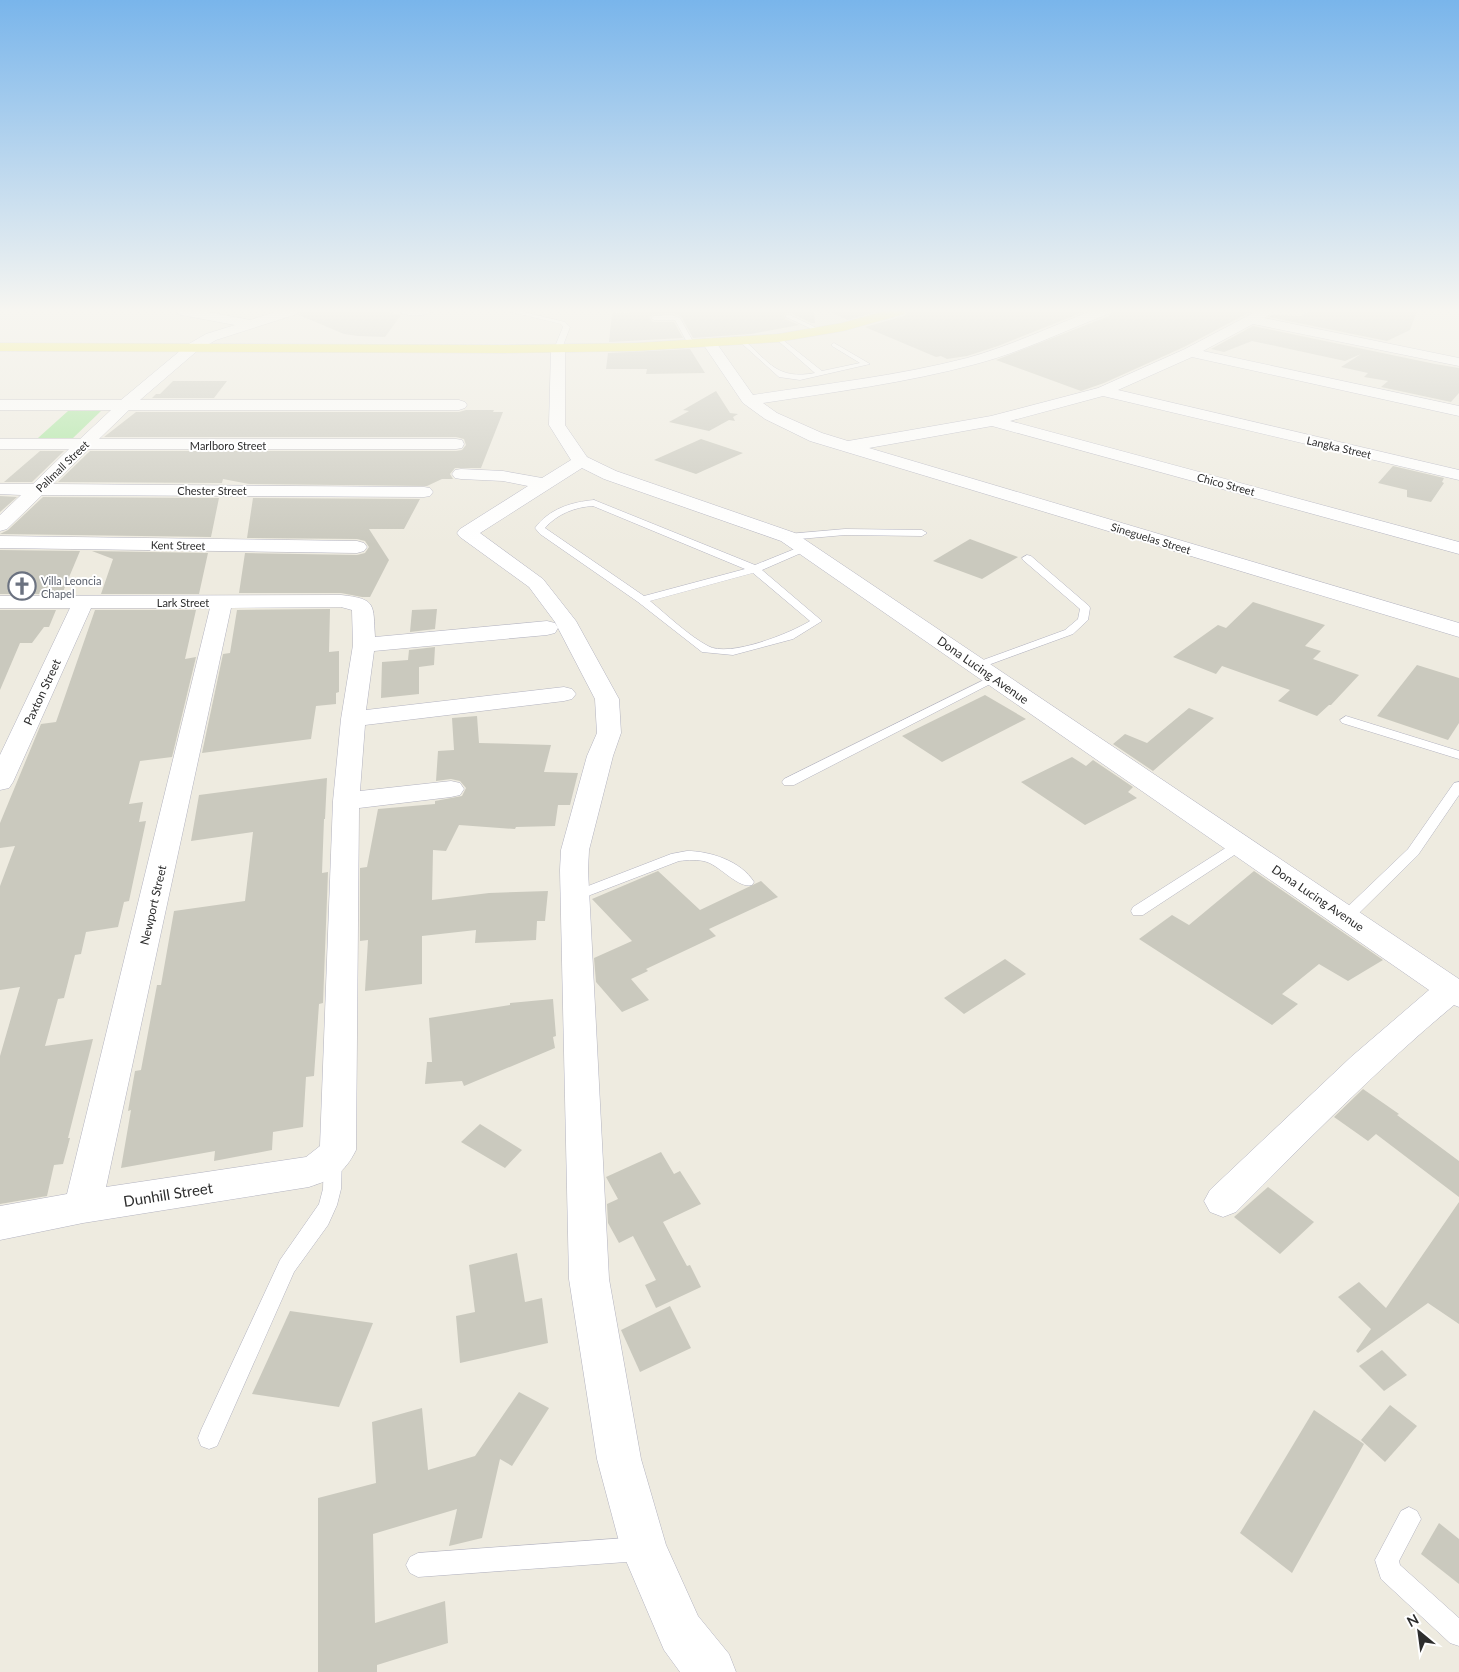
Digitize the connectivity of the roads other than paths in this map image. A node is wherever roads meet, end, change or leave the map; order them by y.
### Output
1 (144, 389) edge
2 (557, 389) edge
3 (741, 389) edge
4 (821, 389) edge
5 (1107, 389) edge
6 (1359, 389) edge
7 (1103, 391) junction
8 (749, 400) junction
9 (0, 404) edge
10 (125, 405) junction
11 (459, 405) dead end
12 (1459, 411) edge
13 (992, 421) junction
14 (0, 444) edge
15 (456, 444) dead end
16 (84, 445) junction
17 (844, 447) junction
18 (580, 461) junction
19 (461, 474) dead end
20 (1459, 475) edge
21 (544, 484) junction
22 (0, 489) edge
23 (39, 489) junction
24 (424, 492) dead end
25 (0, 524) edge
26 (922, 533) dead end
27 (0, 542) edge
28 (797, 543) junction
29 (357, 547) dead end
30 (1459, 548) edge
31 (1027, 558) dead end
32 (755, 569) junction
33 (642, 600) junction
34 (84, 601) junction
35 (0, 602) edge
36 (222, 602) junction
37 (547, 628) dead end
38 (1459, 630) edge
39 (364, 646) junction
40 (985, 672) junction
41 (564, 694) dead end
42 (353, 719) junction
43 (1346, 720) dead end
44 (1459, 755) edge
45 (0, 782) edge
46 (789, 782) dead end
47 (1459, 786) edge
48 (451, 789) dead end
49 (346, 802) junction
50 (1240, 845) junction
51 (748, 882) dead end
52 (574, 896) junction
53 (1138, 911) dead end
54 (1346, 917) junction
55 (1455, 993) edge
56 (333, 1159) junction
57 (1222, 1201) dead end
58 (83, 1207) junction
59 (0, 1224) edge
60 (209, 1438) dead end
61 (1409, 1518) dead end
62 (644, 1549) junction
63 (418, 1565) dead end
64 (1459, 1634) edge
65 (711, 1672) edge

1 - 10 street, Pallmall Street
2 - 18 street
3 - 8 street, Sineguelas Street
4 - 8 street
5 - 7 street
6 - 12 street
7 - 13 street
7 - 20 street, Langka Street
8 - 17 street, Sineguelas Street
9 - 10 street
10 - 11 street
10 - 16 street, Pallmall Street
13 - 17 street
13 - 30 street, Chico Street
14 - 16 street, Marlboro Street
15 - 16 street, Marlboro Street
16 - 23 street, Pallmall Street
17 - 38 street, Sineguelas Street
18 - 21 street
18 - 28 street, Dona Lucing Avenue
19 - 21 street
21 - 52 street
22 - 23 street, Chester Street
23 - 24 street, Chester Street
23 - 25 street, Pallmall Street
26 - 28 lane
27 - 29 street, Kent Street
28 - 32 lane
28 - 40 street, Dona Lucing Avenue
31 - 40 lane
32 - 33 lane
32 - 33 lane
32 - 33 lane
34 - 35 street, Lark Street
34 - 36 street, Lark Street
34 - 45 street, Paxton Street
36 - 39 street, Lark Street
36 - 58 street, Newport Street
37 - 39 street
39 - 42 street
40 - 46 lane
40 - 50 street, Dona Lucing Avenue
41 - 42 street
42 - 49 street
43 - 44 lane
47 - 54 lane
48 - 49 street
49 - 56 street
50 - 53 lane
50 - 54 street, Dona Lucing Avenue
51 - 52 lane
52 - 62 street
54 - 55 street, Dona Lucing Avenue
55 - 57 street
56 - 58 street, Dunhill Street
56 - 60 lane
58 - 59 street, Dunhill Street
61 - 64 lane
62 - 63 lane
62 - 65 street

